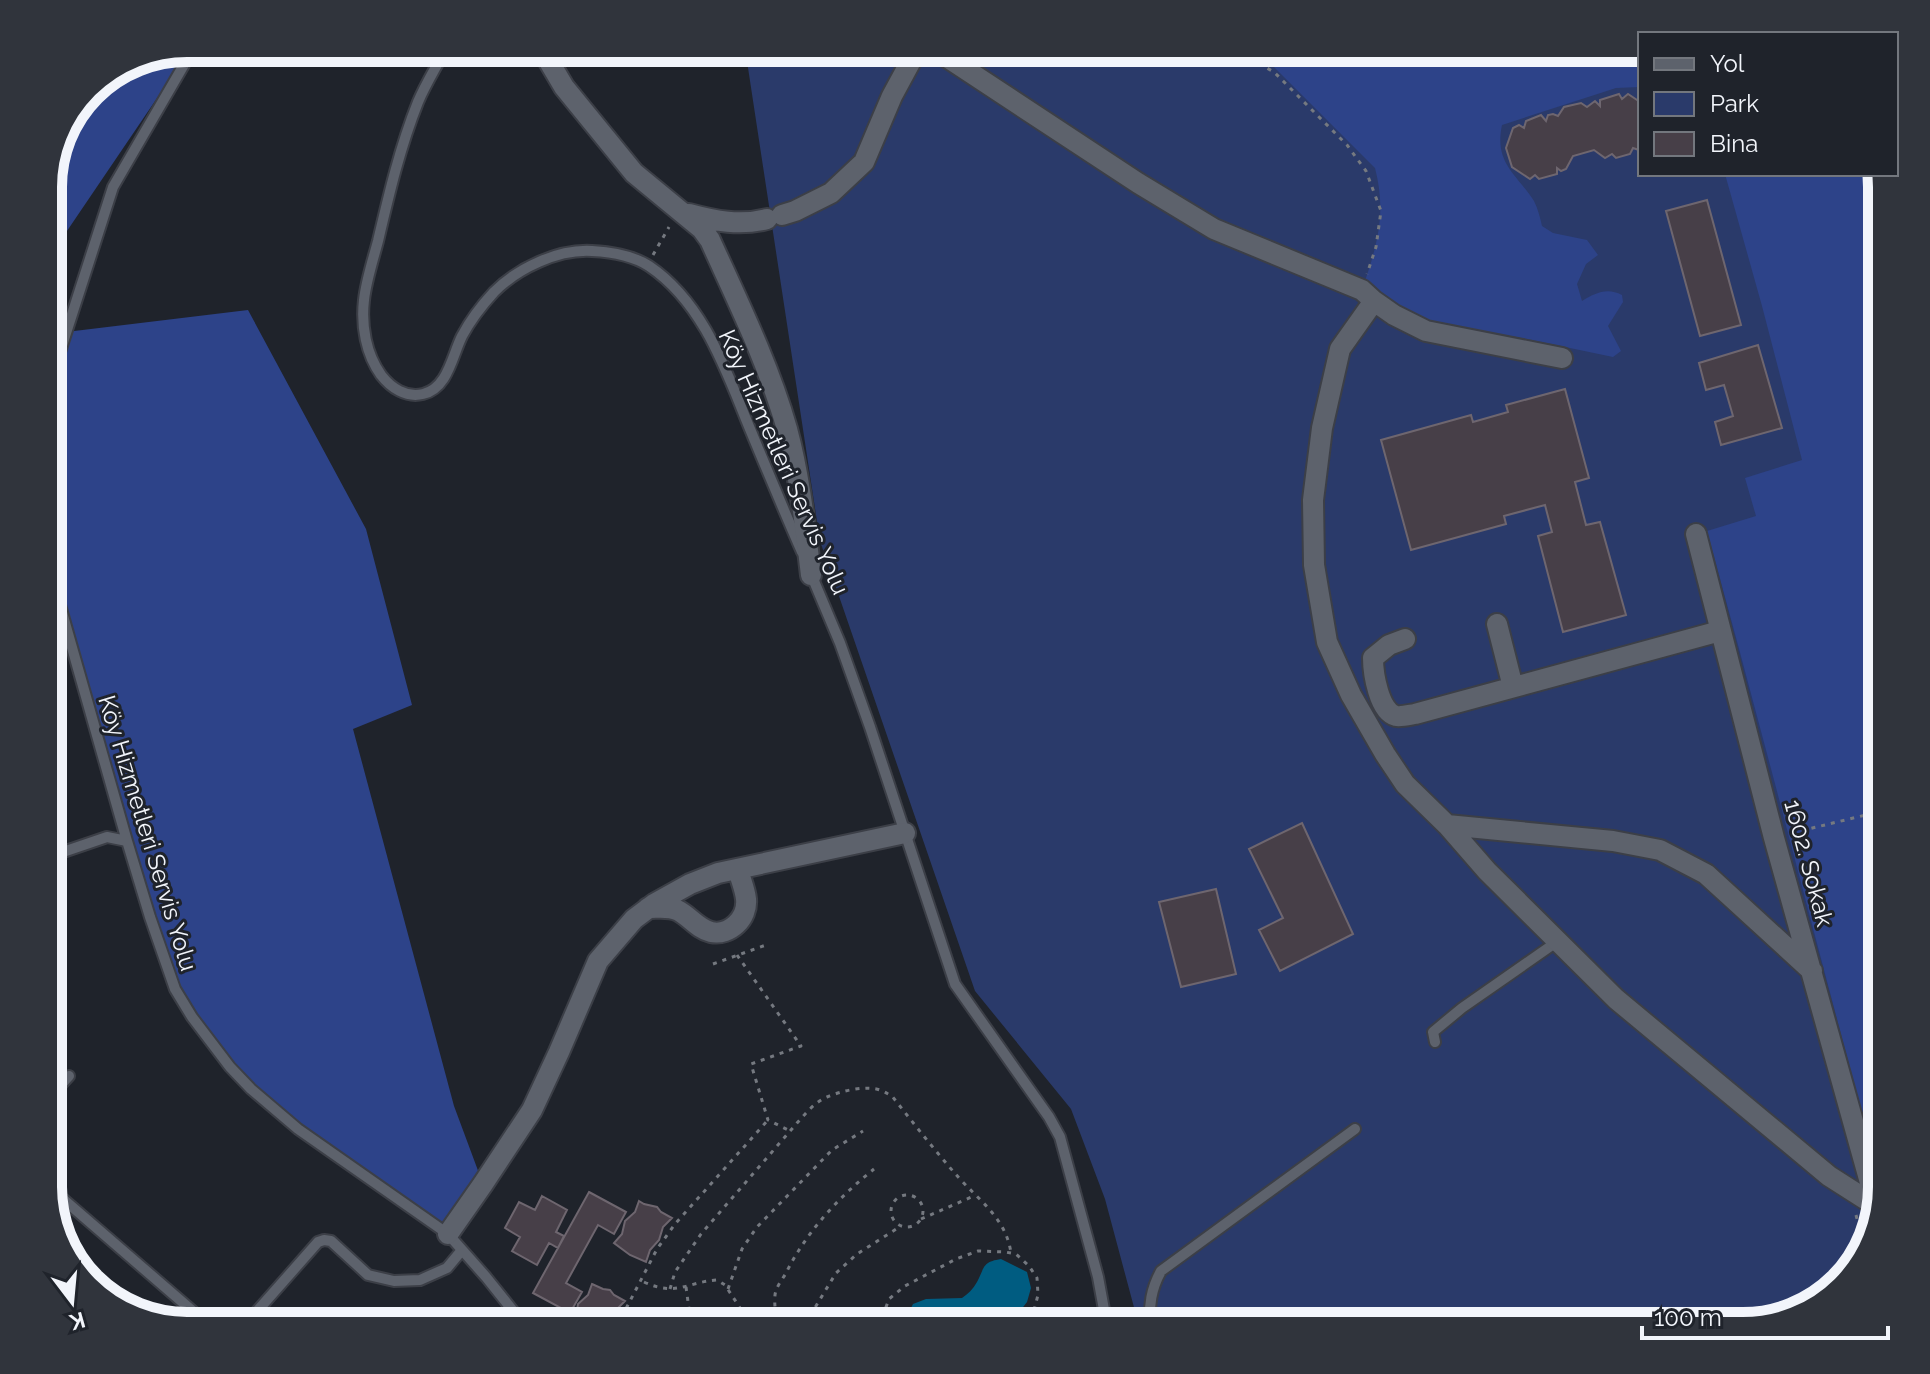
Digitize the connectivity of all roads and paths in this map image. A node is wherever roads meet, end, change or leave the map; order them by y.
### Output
1 (185, 62) edge
2 (439, 62) edge
3 (549, 62) edge
4 (910, 62) edge
5 (954, 62) edge
6 (1256, 62) edge
7 (683, 213) junction
8 (648, 265) junction
9 (1368, 296) junction
10 (62, 345) edge
11 (1562, 358) dead end
12 (1696, 534) dead end
13 (811, 575) junction
14 (62, 612) edge
15 (1497, 624) dead end
16 (1720, 631) junction
17 (1405, 639) dead end
18 (1513, 687) junction
19 (1868, 814) edge
20 (1447, 825) junction
21 (905, 833) junction
22 (1774, 838) junction
23 (127, 841) junction
24 (62, 852) edge
25 (738, 869) junction
26 (700, 880) junction
27 (648, 908) junction
28 (700, 927) junction
29 (1558, 941) junction
30 (766, 945) dead end
31 (737, 955) junction
32 (713, 964) dead end
33 (1812, 971) junction
34 (1435, 1042) dead end
35 (69, 1076) dead end
36 (62, 1084) edge
37 (768, 1120) junction
38 (1355, 1129) dead end
39 (790, 1131) junction
40 (863, 1131) dead end
41 (874, 1169) dead end
42 (1868, 1176) edge
43 (976, 1195) junction
44 (63, 1199) edge
45 (1867, 1199) edge
46 (921, 1219) junction
47 (901, 1226) junction
48 (448, 1234) junction
49 (462, 1250) junction
50 (1011, 1253) junction
51 (642, 1281) junction
52 (686, 1287) junction
53 (670, 1289) junction
54 (728, 1289) junction
55 (740, 1308) junction
56 (689, 1309) junction
57 (194, 1312) edge
58 (256, 1312) edge
59 (514, 1312) edge
60 (625, 1312) edge
61 (680, 1312) edge
62 (689, 1312) edge
63 (735, 1312) edge
64 (743, 1312) edge
65 (775, 1312) edge
66 (814, 1312) edge
67 (886, 1312) edge
68 (1032, 1312) edge
69 (1104, 1312) edge
70 (1149, 1312) edge

1 - 10 lane
2 - 8 lane, Köy Hizmetleri Servis Yolu
3 - 7 street
4 - 7 street
5 - 9 street
6 - 9 path
7 - 8 path
7 - 13 street
8 - 13 lane, Köy Hizmetleri Servis Yolu
9 - 11 street
9 - 20 street
12 - 16 street, 1602. Sokak
13 - 21 lane, Köy Hizmetleri Servis Yolu
14 - 23 lane, Köy Hizmetleri Servis Yolu
15 - 18 street
16 - 18 street
16 - 22 street, 1602. Sokak
17 - 18 street
19 - 22 path
20 - 29 street
20 - 33 street
21 - 25 street
21 - 69 lane, Köy Hizmetleri Servis Yolu
22 - 33 street, 1602. Sokak
23 - 24 lane
23 - 48 lane, Köy Hizmetleri Servis Yolu
25 - 26 street
25 - 28 street
26 - 27 street
26 - 28 street
27 - 28 street
27 - 48 street
29 - 34 lane
29 - 45 street
30 - 31 path
31 - 32 path
31 - 37 path
33 - 42 street, 1602. Sokak
35 - 36 lane
37 - 39 path
37 - 51 path
38 - 70 lane
39 - 43 path
39 - 53 path
40 - 54 path
41 - 65 path
43 - 46 path
43 - 50 path
44 - 57 lane
46 - 47 path
46 - 47 path
47 - 66 path
48 - 49 lane, Köy Hizmetleri Servis Yolu
49 - 58 lane
49 - 59 lane, Köy Hizmetleri Servis Yolu
50 - 67 path
50 - 68 path
51 - 53 path
51 - 60 path
52 - 53 path
52 - 54 path
52 - 56 path
54 - 55 path
55 - 63 path
55 - 64 path
56 - 61 path
56 - 62 path

